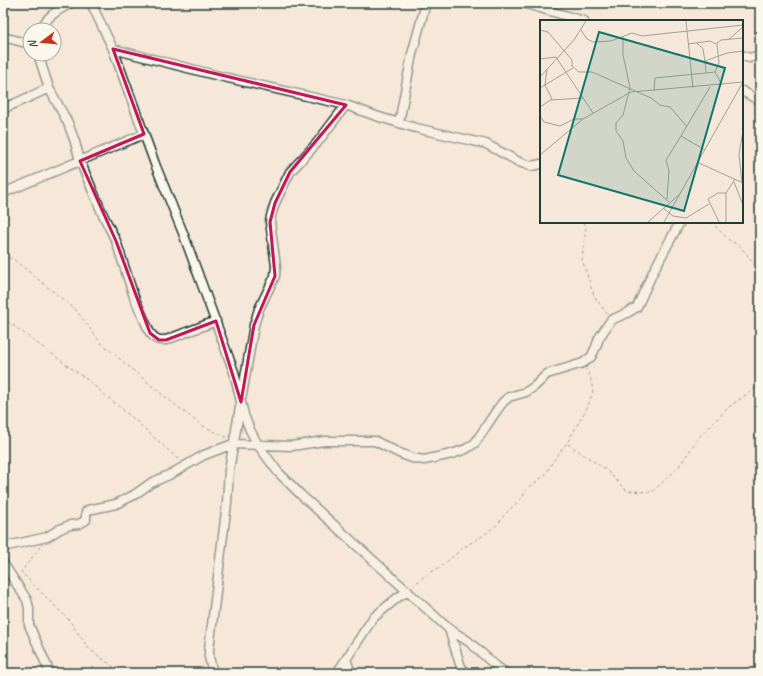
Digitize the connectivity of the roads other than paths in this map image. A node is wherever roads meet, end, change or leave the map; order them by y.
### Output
1 (71, 3) edge
2 (91, 3) edge
3 (426, 3) edge
4 (523, 3) edge
5 (581, 20) edge
6 (44, 22) edge
7 (3, 37) edge
8 (22, 42) edge
9 (113, 49) junction
10 (743, 55) edge
11 (760, 55) edge
12 (41, 62) edge
13 (49, 88) junction
14 (743, 92) edge
15 (760, 101) edge
16 (346, 105) junction
17 (3, 109) edge
18 (399, 123) junction
19 (144, 134) junction
20 (80, 162) junction
21 (540, 164) edge
22 (3, 193) edge
23 (679, 223) edge
24 (216, 321) junction
25 (241, 402) junction
26 (233, 442) junction
27 (258, 445) junction
28 (3, 547) edge
29 (3, 563) edge
30 (408, 591) junction
31 (450, 629) junction
32 (346, 659) junction
33 (50, 673) edge
34 (213, 673) edge
35 (337, 673) edge
36 (351, 673) edge
37 (464, 673) edge
38 (506, 673) edge

1 - 6 street
2 - 9 street
3 - 18 street
4 - 5 street
7 - 8 street
9 - 16 street
9 - 19 street
10 - 11 street
12 - 13 street
13 - 17 street
13 - 20 street
14 - 15 street
16 - 18 street
16 - 25 street
18 - 21 street
19 - 20 street
19 - 24 street
20 - 22 street
20 - 24 street
23 - 27 street
24 - 25 street
25 - 26 street
25 - 27 street
26 - 27 street
26 - 28 street
26 - 34 street
27 - 30 street
29 - 33 street
30 - 31 street
30 - 32 street
31 - 37 street
31 - 38 street
32 - 35 street
32 - 36 street

